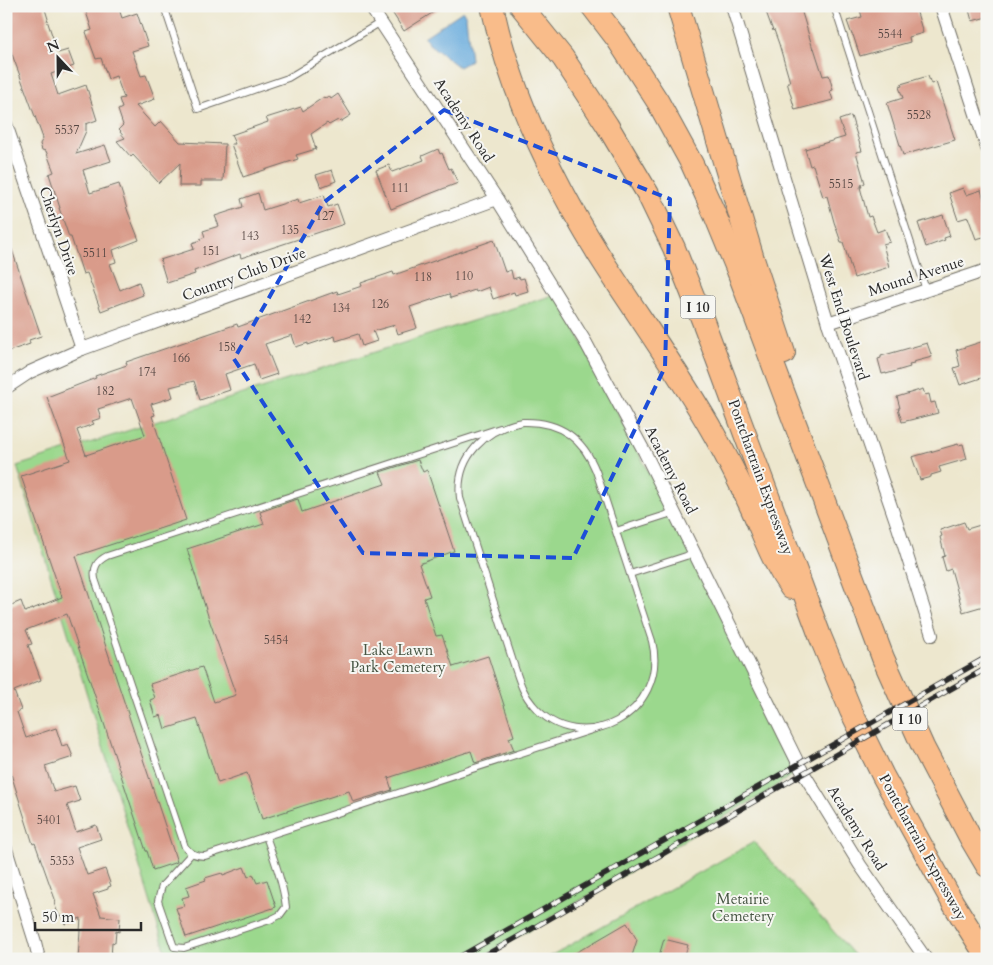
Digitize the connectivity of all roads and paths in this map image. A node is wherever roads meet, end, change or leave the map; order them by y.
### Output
1 (164, 6) edge
2 (370, 6) edge
3 (492, 6) edge
4 (521, 6) edge
5 (592, 6) edge
6 (678, 6) edge
7 (732, 6) edge
8 (834, 6) edge
9 (941, 6) edge
10 (381, 22) junction
11 (6, 124) edge
12 (987, 148) edge
13 (497, 199) junction
14 (987, 270) edge
15 (926, 290) junction
16 (828, 323) junction
17 (82, 349) junction
18 (6, 388) edge
19 (500, 428) junction
20 (674, 512) junction
21 (616, 531) junction
22 (694, 552) junction
23 (847, 564) junction
24 (630, 574) junction
25 (932, 635) dead end
26 (820, 636) junction
27 (601, 727) junction
28 (266, 836) junction
29 (6, 850) edge
30 (191, 854) junction
31 (987, 866) edge
32 (987, 957) edge
33 (39, 959) edge
34 (926, 959) edge

1 - 10 lane
2 - 10 street, Academy Road
3 - 26 highway
4 - 26 highway, Pontchartrain Expressway / I 10
5 - 23 highway, I 10
6 - 23 highway
7 - 16 street, West End Boulevard
8 - 15 lane
9 - 12 street
10 - 13 street, Academy Road
11 - 17 street, Cherlyn Drive
13 - 17 street, Country Club Drive
13 - 20 street, Academy Road
14 - 15 street, Mound Avenue
15 - 16 street, Mound Avenue
16 - 25 street, West End Boulevard
17 - 18 street, Country Club Drive
19 - 21 lane
19 - 27 lane
19 - 30 lane
20 - 21 lane
20 - 22 street, Academy Road
21 - 24 lane
22 - 24 lane
22 - 34 street, Academy Road
23 - 31 highway, I 10
24 - 27 lane
26 - 32 highway, Pontchartrain Expressway / I 10
27 - 28 lane
28 - 30 lane
28 - 30 lane
29 - 33 street

